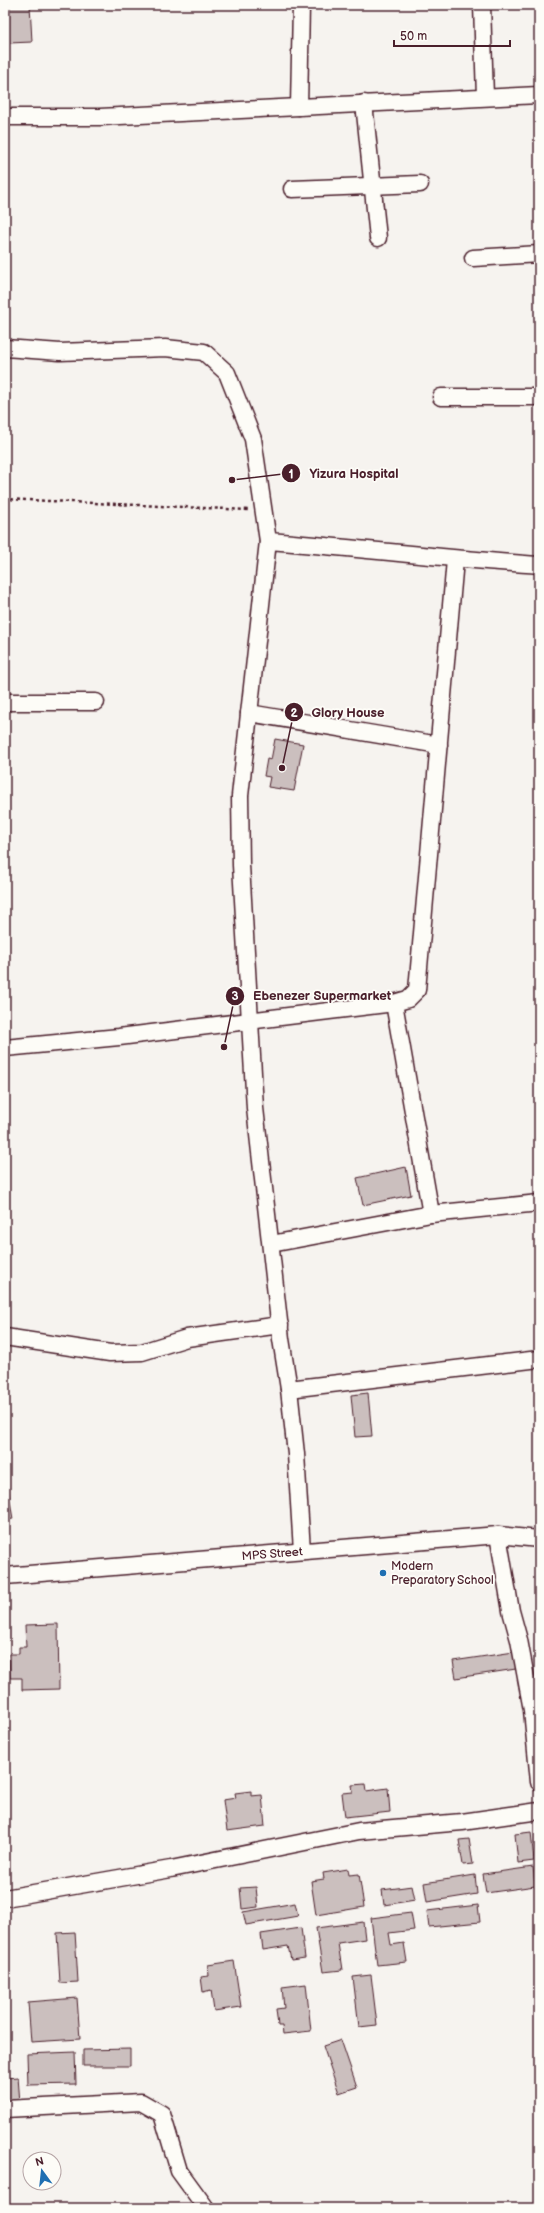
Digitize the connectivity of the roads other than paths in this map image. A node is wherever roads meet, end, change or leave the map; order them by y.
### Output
1 (302, 5) edge
2 (482, 5) edge
3 (539, 95) edge
4 (485, 97) junction
5 (364, 103) junction
6 (299, 107) junction
7 (5, 117) edge
8 (420, 184) dead end
9 (372, 185) junction
10 (292, 189) dead end
11 (378, 238) dead end
12 (539, 254) edge
13 (473, 258) dead end
14 (5, 348) edge
15 (441, 397) dead end
16 (539, 397) edge
17 (268, 541) junction
18 (455, 560) junction
19 (539, 566) edge
20 (5, 702) edge
21 (96, 702) dead end
22 (249, 713) junction
23 (439, 745) junction
24 (394, 1003) junction
25 (250, 1020) junction
26 (5, 1048) edge
27 (539, 1203) edge
28 (431, 1214) junction
29 (271, 1244) junction
30 (280, 1325) junction
31 (5, 1337) edge
32 (539, 1359) edge
33 (289, 1389) junction
34 (498, 1535) junction
35 (539, 1539) edge
36 (302, 1551) junction
37 (5, 1576) edge
38 (539, 1782) edge
39 (539, 1811) edge
40 (5, 1898) edge
41 (5, 2109) edge
42 (206, 2208) edge

1 - 6 street
2 - 4 street
3 - 4 street
4 - 5 street
5 - 6 street
5 - 9 street
6 - 7 street
8 - 9 street
9 - 10 street
9 - 11 street
12 - 13 street
14 - 17 street
15 - 16 street
17 - 18 street
17 - 22 street
18 - 19 street
18 - 23 street
20 - 21 street
22 - 23 street
22 - 25 street
23 - 24 street
24 - 25 street
24 - 28 street
25 - 26 street
25 - 29 street
27 - 28 street
28 - 29 street
29 - 30 street
30 - 31 street
30 - 33 street
32 - 33 street
33 - 36 street
34 - 35 street, MPS Street
34 - 36 street, MPS Street
34 - 38 street
36 - 37 street, MPS Street
39 - 40 street
41 - 42 street

